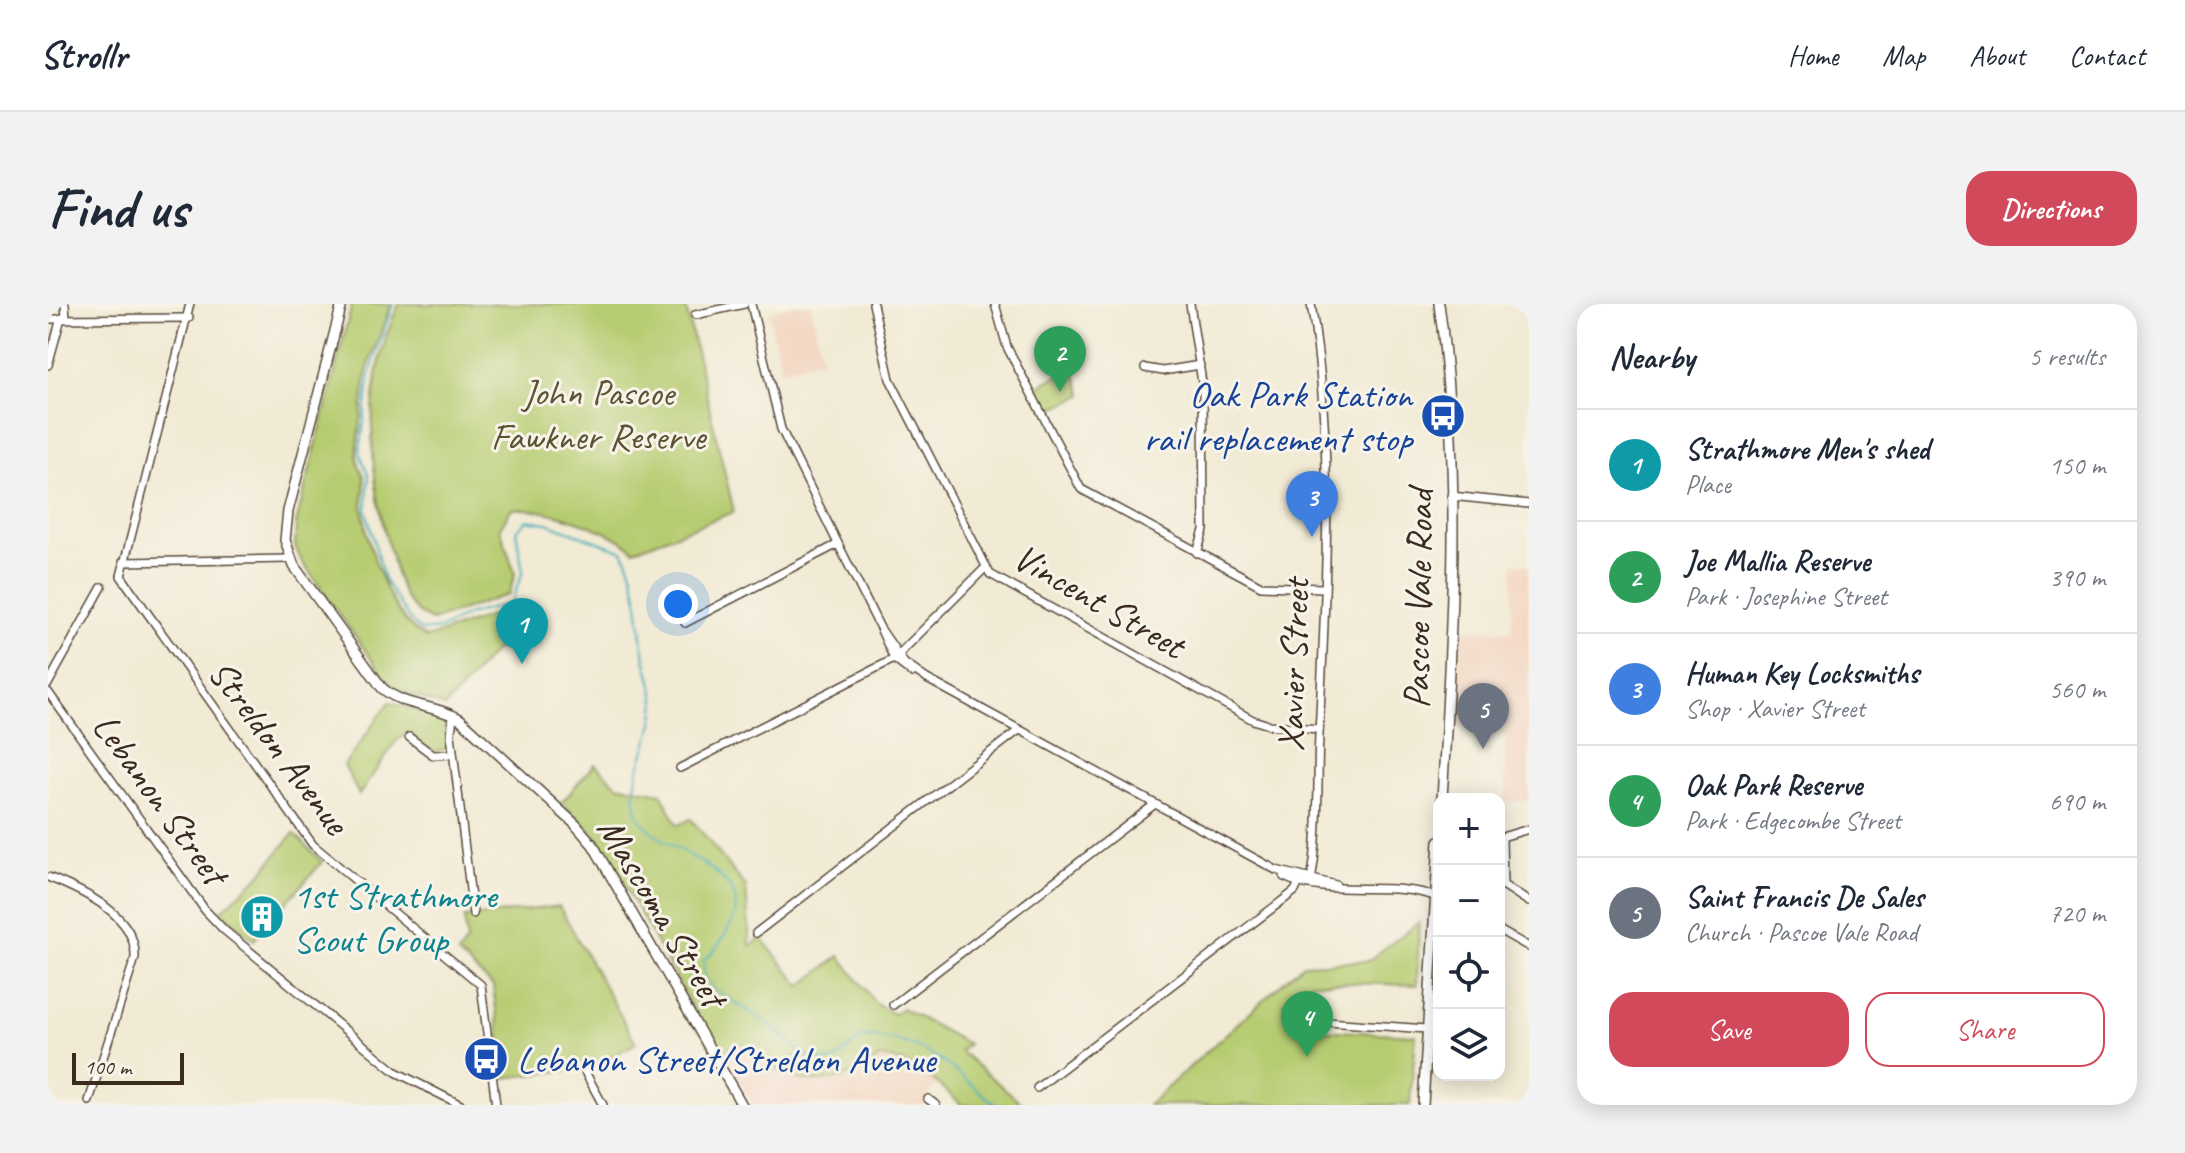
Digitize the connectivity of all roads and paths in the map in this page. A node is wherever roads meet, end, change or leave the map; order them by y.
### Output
1 (65, 304) edge
2 (190, 304) edge
3 (342, 304) edge
4 (744, 304) edge
5 (751, 304) edge
6 (873, 304) edge
7 (995, 304) edge
8 (1190, 304) edge
9 (1311, 304) edge
10 (1439, 304) edge
11 (695, 315) dead end
12 (63, 318) junction
13 (189, 318) junction
14 (48, 319) edge
15 (48, 365) edge
16 (1200, 365) junction
17 (1145, 368) dead end
18 (1451, 496) junction
19 (1529, 504) edge
20 (838, 544) junction
21 (1197, 553) junction
22 (290, 559) junction
23 (123, 562) junction
24 (985, 568) junction
25 (102, 587) dead end
26 (1324, 588) junction
27 (685, 623) dead end
28 (896, 656) junction
29 (48, 684) edge
30 (48, 692) edge
31 (453, 715) junction
32 (1319, 729) junction
33 (1019, 730) junction
34 (409, 737) dead end
35 (453, 754) junction
36 (680, 768) dead end
37 (1442, 793) edge
38 (1155, 804) junction
39 (1529, 829) edge
40 (48, 877) edge
41 (1300, 881) junction
42 (1310, 883) junction
43 (1433, 896) edge
44 (1529, 902) edge
45 (473, 914) dead end
46 (1433, 932) edge
47 (756, 933) dead end
48 (1505, 933) edge
49 (1437, 937) edge
50 (1529, 947) edge
51 (1431, 949) junction
52 (893, 1005) dead end
53 (1313, 1021) dead end
54 (1427, 1029) junction
55 (584, 1070) dead end
56 (1037, 1088) dead end
57 (928, 1099) dead end
58 (89, 1101) dead end
59 (461, 1105) edge
60 (496, 1105) edge
61 (603, 1105) edge
62 (742, 1105) edge
63 (936, 1105) edge
64 (1423, 1105) edge

1 - 12 street
2 - 13 street
3 - 22 main road
4 - 11 street
5 - 20 street
6 - 24 street, Vincent Street
7 - 21 street
8 - 16 street
9 - 26 street, Xavier Street
10 - 18 main road, Pascoe Vale Road
12 - 13 street
12 - 14 street
12 - 15 street
13 - 23 street
16 - 17 street
16 - 21 street
18 - 19 street
18 - 37 main road, Pascoe Vale Road
20 - 27 street
20 - 28 street
21 - 26 street
22 - 23 street
22 - 31 main road, Mascoma Street
23 - 60 street, Streldon Avenue
24 - 28 street
24 - 32 street, Vincent Street
25 - 29 street
26 - 32 street, Xavier Street
28 - 33 street
28 - 36 street
30 - 59 street, Lebanon Street
31 - 35 street
31 - 62 main road, Mascoma Street
32 - 42 street, Xavier Street
33 - 38 street
33 - 47 street
34 - 35 street
35 - 45 street
38 - 41 street
38 - 52 street
39 - 44 street
40 - 58 street
41 - 42 street
41 - 56 street
42 - 43 street
46 - 51 main road
48 - 50 street
49 - 51 street
51 - 54 main road
53 - 54 street
54 - 64 main road
55 - 61 street
57 - 63 street

